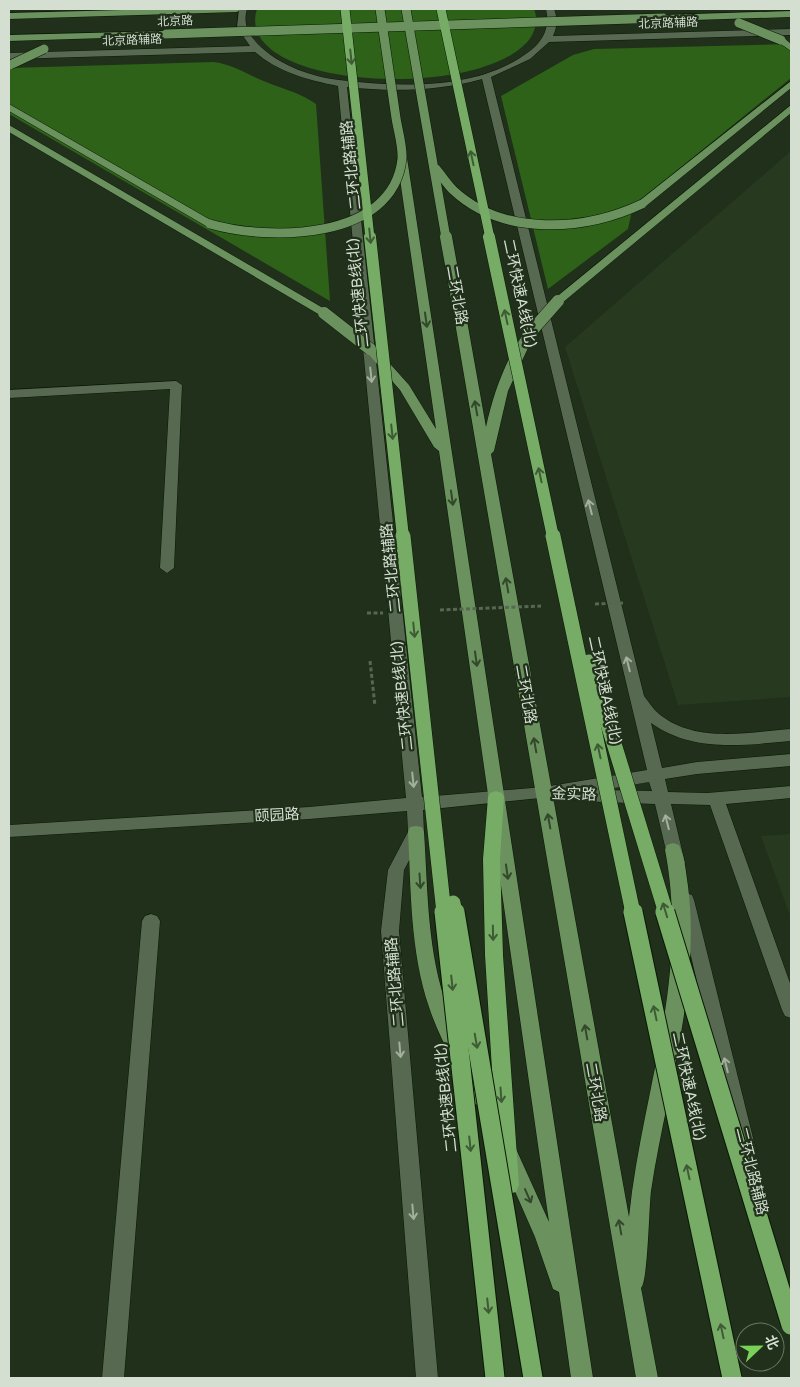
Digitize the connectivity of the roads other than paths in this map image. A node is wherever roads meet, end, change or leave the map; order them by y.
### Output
1 (71, 9) edge
2 (237, 9) edge
3 (243, 9) edge
4 (345, 9) edge
5 (380, 9) edge
6 (406, 9) edge
7 (441, 9) edge
8 (550, 9) edge
9 (133, 12) junction
10 (791, 14) edge
11 (9, 16) edge
12 (693, 18) junction
13 (791, 32) edge
14 (130, 35) junction
15 (9, 38) edge
16 (546, 39) junction
17 (791, 48) edge
18 (255, 49) junction
19 (9, 62) edge
20 (486, 75) junction
21 (342, 83) junction
22 (791, 84) edge
23 (9, 107) edge
24 (791, 108) edge
25 (9, 128) edge
26 (402, 158) junction
27 (433, 158) junction
28 (9, 394) edge
29 (486, 463) junction
30 (447, 464) junction
31 (166, 568) dead end
32 (561, 574) junction
33 (635, 693) junction
34 (791, 735) edge
35 (427, 751) junction
36 (791, 760) edge
37 (656, 776) junction
38 (791, 792) edge
39 (544, 793) junction
40 (496, 797) junction
41 (661, 798) junction
42 (716, 798) junction
43 (415, 804) junction
44 (9, 831) edge
45 (416, 832) junction
46 (673, 850) junction
47 (151, 921) dead end
48 (791, 1010) edge
49 (506, 1147) junction
50 (791, 1325) edge
51 (791, 1334) edge
52 (642, 1354) junction
53 (579, 1359) junction
54 (531, 1374) edge
55 (113, 1378) edge
56 (427, 1378) edge
57 (496, 1378) edge
58 (582, 1378) edge
59 (647, 1378) edge
60 (732, 1378) edge

1 - 9 main road
2 - 9 main road, 北京路
3 - 18 street
4 -> 35 highway, 二环快速B线(北), bridge
5 - 26 main road, bridge
6 - 27 main road, 二环北路, bridge
32 -> 7 highway, 二环快速A线(北), bridge
8 - 16 street
9 - 11 main road, 北京路
10 - 12 main road, 北京路
12 - 14 main road, 北京路, bridge
12 - 17 main road, bridge
13 - 16 street, 北京路辅路
14 - 15 main road, 北京路
14 - 19 main road, bridge
16 - 20 street
18 - 19 street, 北京路辅路
18 - 21 street
20 - 21 street
33 -> 20 street, 二环北路辅路
21 -> 43 street, 二环北路辅路
22 - 27 main road, bridge
23 - 26 main road, bridge
24 - 29 main road, bridge
25 - 30 main road, bridge
26 -> 30 main road
29 -> 27 main road, 二环北路, bridge
28 - 31 street
39 -> 29 main road, 二环北路
30 -> 40 main road
50 -> 32 highway, bridge
60 -> 32 highway, 二环快速A线(北), bridge
33 - 34 street
33 - 37 street, 二环北路辅路
35 -> 54 highway, bridge
35 -> 57 highway, 二环快速B线(北), bridge
36 - 37 street, 金实路
37 - 39 street, 金实路
37 - 41 street, 二环北路辅路
38 - 42 street, 金实路
39 - 40 street, 颐园路
39 - 41 street, 金实路
52 -> 39 main road, 二环北路
40 - 43 street, 颐园路
40 -> 49 highway
40 -> 53 main road
41 - 42 street, 金实路
46 -> 41 street, 二环北路辅路
42 - 48 street
43 - 44 street, 颐园路
43 - 45 street, 二环北路辅路
45 -> 49 main road
45 -> 56 street, 二环北路辅路
51 -> 46 street, 二环北路辅路
46 - 52 main road
47 - 55 street
49 -> 53 main road
49 - 54 highway
52 - 59 main road, 二环北路
53 - 58 main road

